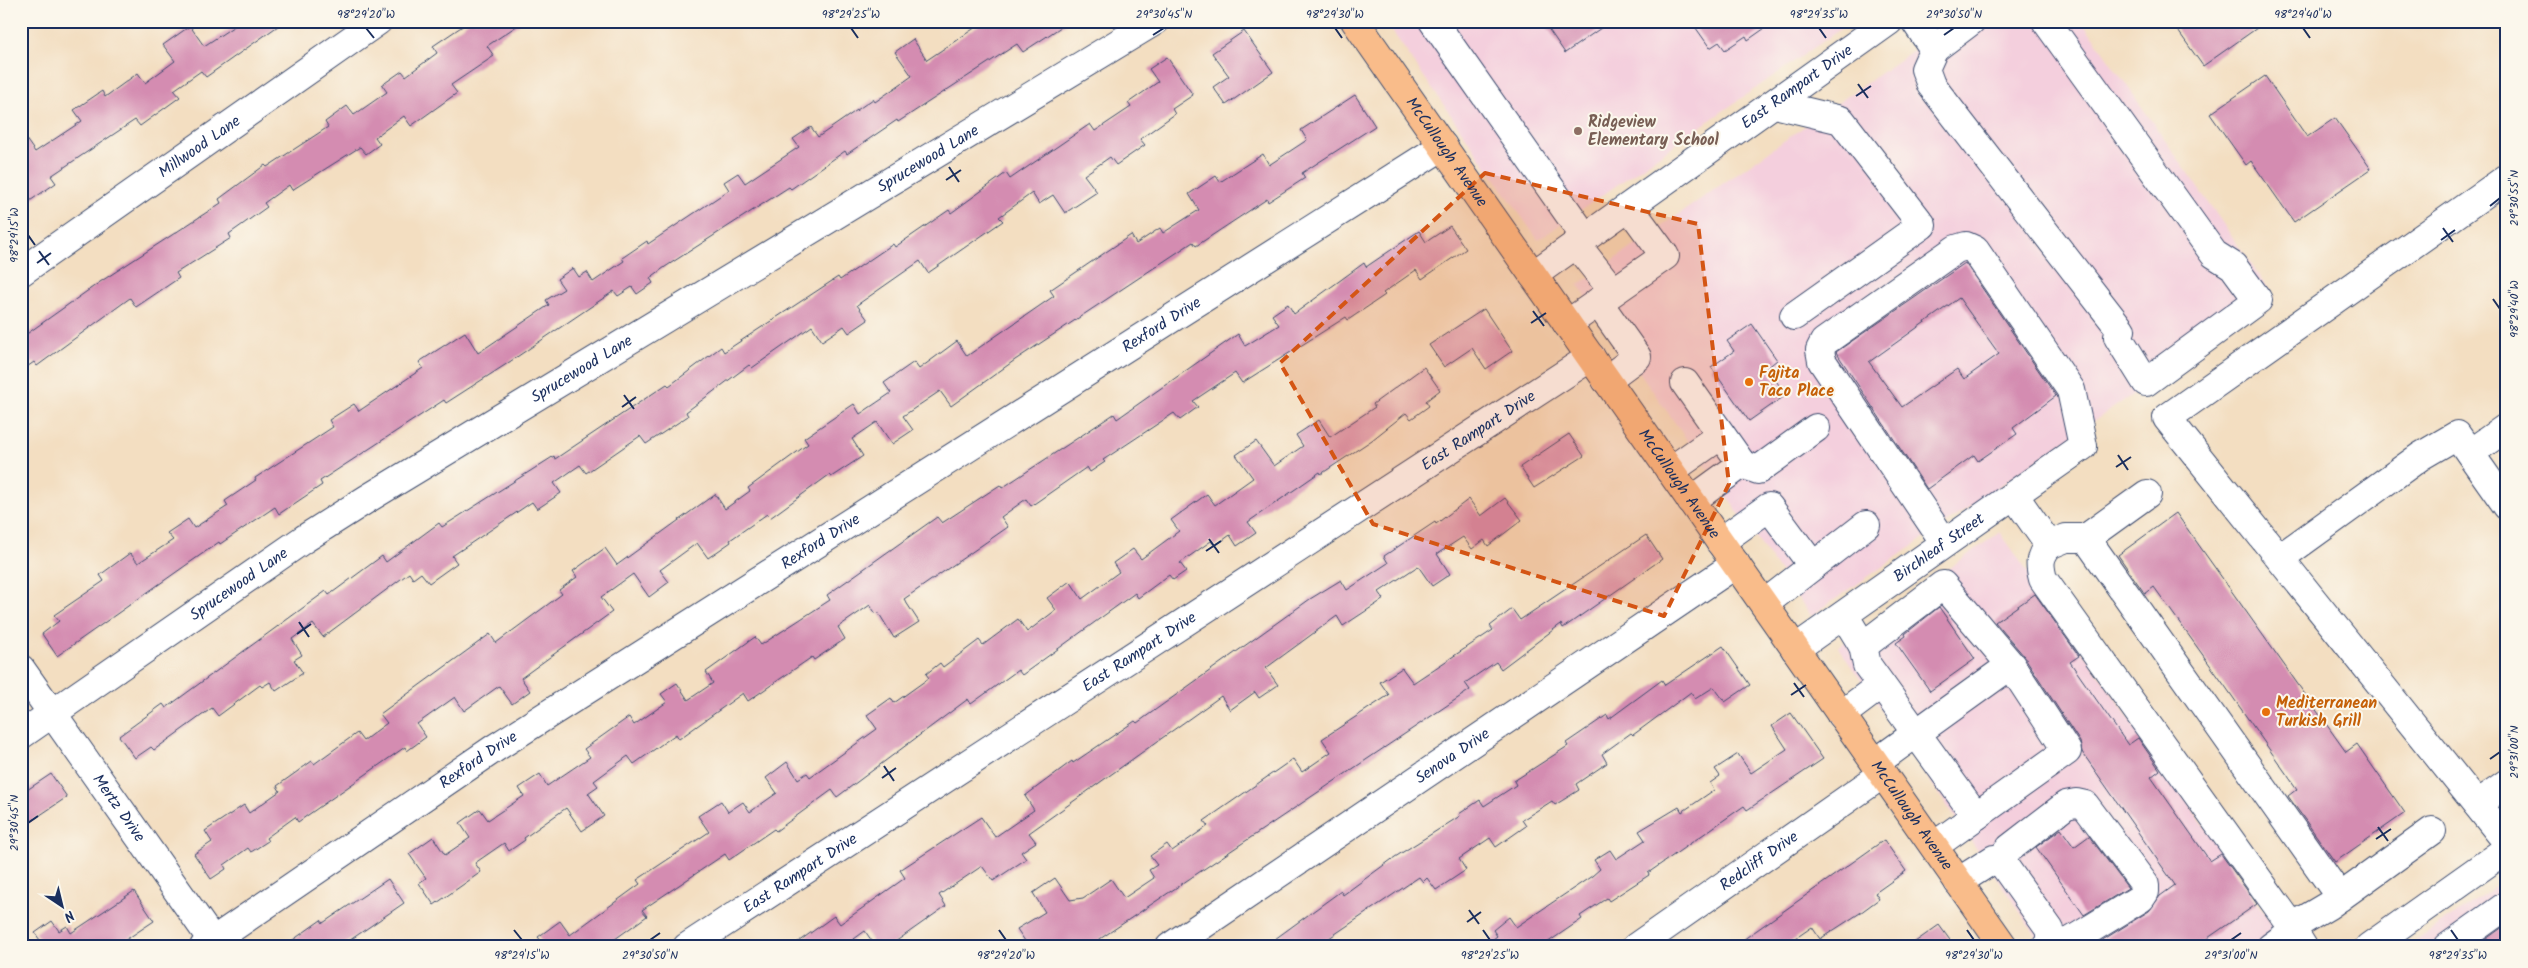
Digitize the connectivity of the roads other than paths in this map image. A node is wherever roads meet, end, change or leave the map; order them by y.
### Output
1 (378, 21) edge
2 (1155, 21) edge
3 (1355, 21) edge
4 (1433, 21) edge
5 (1889, 21) edge
6 (1915, 21) edge
7 (1971, 21) edge
8 (2046, 21) edge
9 (1934, 49) junction
10 (1775, 104) junction
11 (1443, 146) junction
12 (2507, 178) edge
13 (1629, 207) junction
14 (1580, 241) junction
15 (21, 272) edge
16 (1533, 275) junction
17 (1606, 297) junction
18 (1794, 316) dead end
19 (1567, 324) junction
20 (1591, 357) junction
21 (1606, 380) junction
22 (1685, 383) dead end
23 (2507, 427) edge
24 (1816, 428) dead end
25 (1721, 435) junction
26 (2464, 444) junction
27 (1742, 464) junction
28 (1670, 471) junction
29 (2146, 494) dead end
30 (2014, 495) junction
31 (1691, 500) junction
32 (2507, 506) edge
33 (1866, 525) dead end
34 (2086, 538) junction
35 (1720, 542) junction
36 (1945, 543) junction
37 (2049, 545) junction
38 (2280, 558) junction
39 (1736, 564) junction
40 (1813, 566) junction
41 (1764, 604) junction
42 (1844, 615) junction
43 (1863, 646) junction
44 (1796, 650) junction
45 (2011, 665) junction
46 (21, 668) edge
47 (1881, 685) junction
48 (53, 713) junction
49 (1841, 715) junction
50 (1916, 733) junction
51 (21, 735) edge
52 (1879, 769) junction
53 (2507, 783) edge
54 (2477, 804) junction
55 (1976, 816) junction
56 (2432, 831) dead end
57 (2507, 842) edge
58 (1934, 846) junction
59 (2507, 849) edge
60 (2000, 860) junction
61 (1958, 882) junction
62 (2340, 897) junction
63 (2507, 904) edge
64 (2297, 934) edge
65 (211, 945) edge
66 (2048, 945) edge
67 (687, 947) edge
68 (1170, 947) edge
69 (1636, 947) edge
70 (2004, 947) edge
71 (2271, 947) edge
72 (2369, 947) edge
73 (2448, 947) edge

1 - 15 street, Millwood Lane
2 - 48 street, Sprucewood Lane
3 - 11 main road, McCullough Avenue
4 - 14 street
5 - 10 street, East Rampart Drive
6 - 9 street
7 - 9 street
8 - 9 street
10 - 13 street, East Rampart Drive
10 - 18 street
11 - 16 main road, McCullough Avenue
11 - 65 street, Rexford Drive
12 - 38 street
13 - 14 street, East Rampart Drive
13 - 17 street
14 - 16 street, East Rampart Drive
14 - 17 street
16 - 19 main road, McCullough Avenue
17 - 19 street
17 - 21 street
19 - 20 main road, McCullough Avenue
20 - 21 main road, McCullough Avenue
20 - 67 street, East Rampart Drive
21 - 28 main road, McCullough Avenue
22 - 25 street
23 - 26 street
24 - 27 street
25 - 27 street
25 - 28 street
26 - 32 street
26 - 38 street
27 - 31 street
28 - 31 main road, McCullough Avenue
29 - 34 street
30 - 36 street, Birchleaf Street
30 - 36 street, Birchleaf Street
30 - 37 street
31 - 35 main road, McCullough Avenue
33 - 40 street
34 - 37 street
34 - 62 street
35 - 39 main road, McCullough Avenue
35 - 40 street
36 - 42 street, Birchleaf Street
37 - 64 street
38 - 54 street
39 - 41 main road, McCullough Avenue
39 - 68 street, Senova Drive
40 - 41 street
41 - 44 main road, McCullough Avenue
42 - 43 street
42 - 44 street, Birchleaf Street
43 - 45 street
43 - 47 street
44 - 49 main road, McCullough Avenue
45 - 50 street, Redcliff Drive
45 - 55 street
46 - 48 street, Mertz Drive
47 - 49 street
47 - 50 street
48 - 51 street, Sprucewood Lane
48 - 65 street, Mertz Drive
49 - 52 main road, McCullough Avenue
50 - 52 street, Redcliff Drive
50 - 55 street
52 - 58 main road, McCullough Avenue
52 - 69 street, Redcliff Drive
53 - 54 street
54 - 57 street
55 - 58 street
56 - 62 street
58 - 61 main road, McCullough Avenue
59 - 72 street
60 - 61 street
60 - 66 street
60 - 66 street
61 - 70 main road, McCullough Avenue
62 - 64 street
63 - 73 street
64 - 71 street

